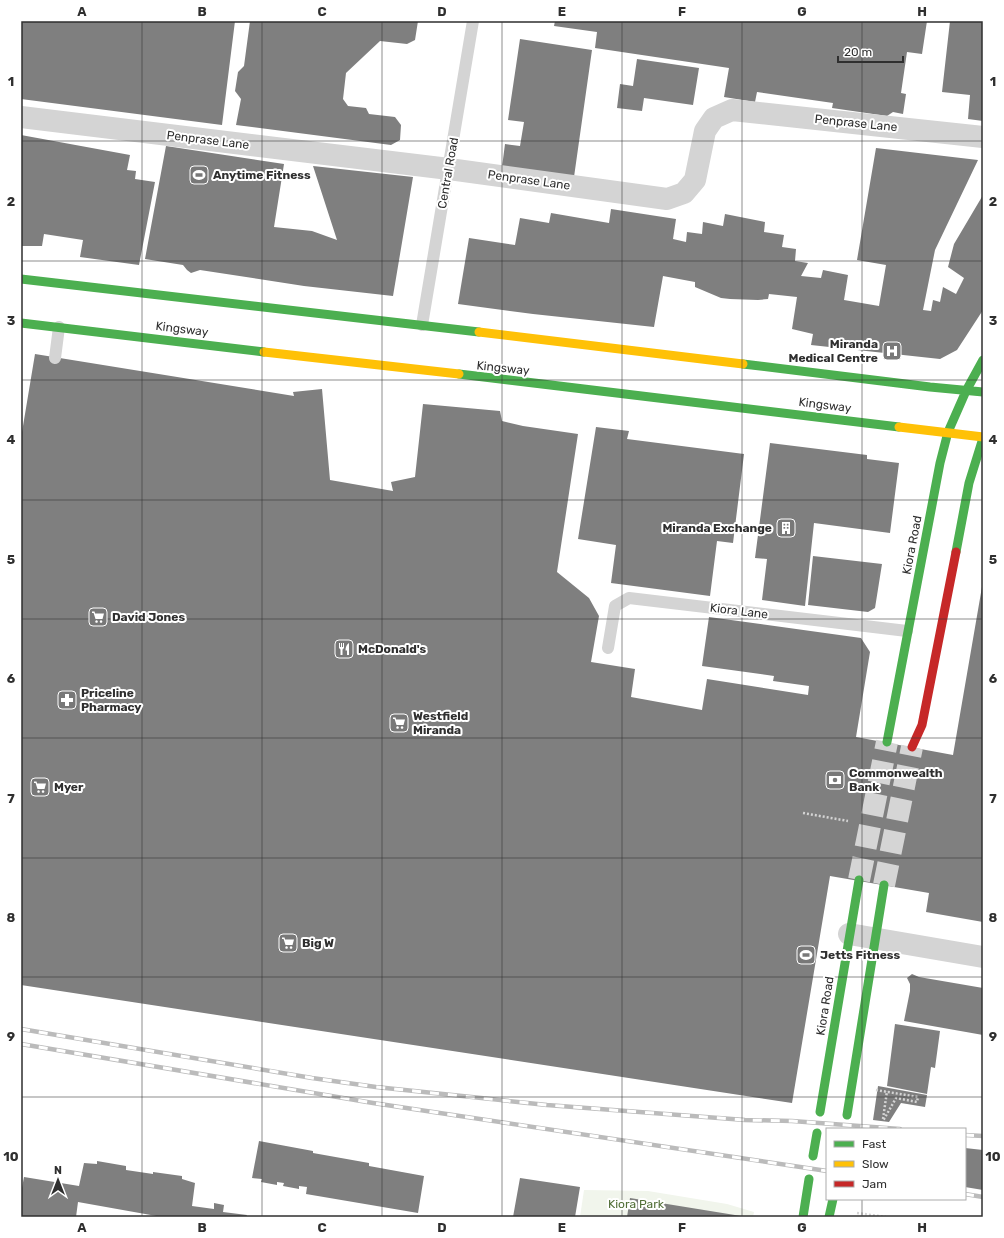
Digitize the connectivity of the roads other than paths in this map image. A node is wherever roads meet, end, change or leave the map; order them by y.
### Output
1 (473, 21) edge
2 (21, 117) edge
3 (983, 137) edge
4 (449, 169) junction
5 (21, 280) edge
6 (21, 323) edge
7 (59, 326) junction
8 (422, 326) junction
9 (55, 358) dead end
10 (983, 360) edge
11 (966, 390) junction
12 (983, 392) edge
13 (948, 432) junction
14 (983, 437) edge
15 (908, 631) junction
16 (608, 648) dead end
17 (887, 742) tunnel mouth
18 (912, 748) tunnel mouth
19 (859, 880) tunnel mouth
20 (884, 885) tunnel mouth
21 (849, 934) junction
22 (876, 938) junction
23 (983, 957) edge
24 (820, 1112) dead end
25 (847, 1115) dead end
26 (817, 1133) dead end
27 (813, 1156) dead end
28 (809, 1179) dead end
29 (833, 1200) edge
30 (803, 1217) edge
31 (830, 1217) edge

1 - 4 lane, Central Road
2 - 4 street, Penprase Lane
3 - 4 street, Penprase Lane
4 - 8 lane, Central Road
5 - 8 main road
6 - 7 main road, Kingsway
7 - 9 lane
7 - 13 main road, Kingsway
8 - 11 main road
10 - 11 main road, Kiora Road
11 - 12 main road
11 - 13 main road, Kiora Road
13 - 14 main road, Kingsway
13 - 15 main road, Kiora Road
14 - 18 main road
15 - 16 lane, Kiora Lane
15 - 17 main road, Kiora Road
19 - 21 main road, Kiora Road
20 - 22 main road
21 - 22 street
21 - 24 main road, Kiora Road
22 - 23 street
22 - 25 main road
26 - 27 main road
28 - 30 main road
29 - 31 main road

